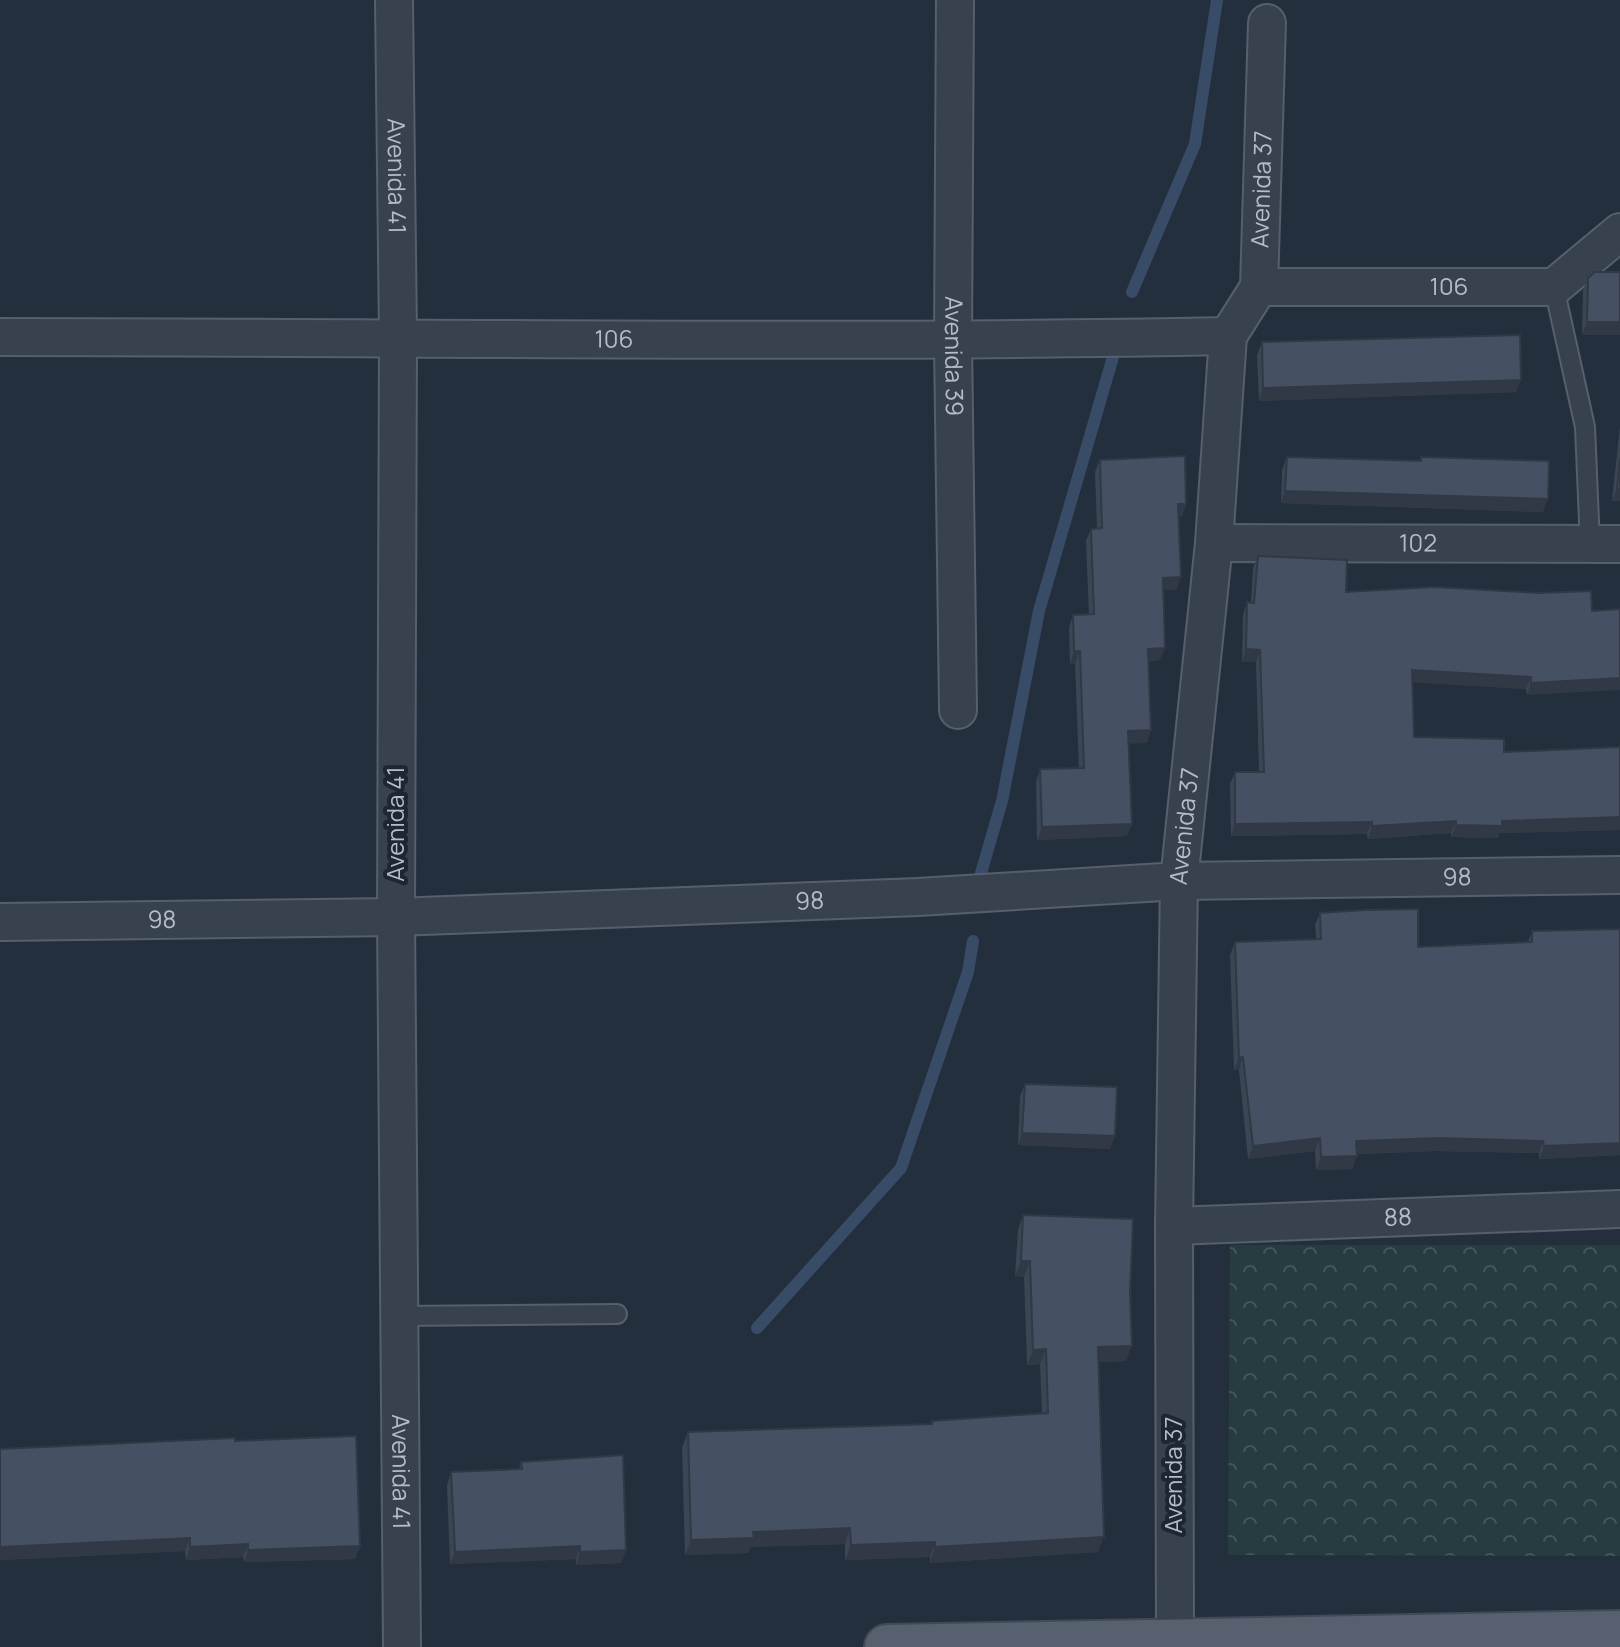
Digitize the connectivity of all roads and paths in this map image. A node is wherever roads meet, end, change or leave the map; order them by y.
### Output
1 (394, 0) edge
2 (955, 0) edge
3 (1267, 23) dead end
4 (1620, 232) edge
5 (1259, 287) junction
6 (1554, 287) junction
7 (1228, 336) junction
8 (0, 337) edge
9 (398, 337) junction
10 (953, 341) junction
11 (1214, 543) junction
12 (1605, 545) edge
13 (958, 710) dead end
14 (1620, 875) edge
15 (1179, 881) junction
16 (396, 917) junction
17 (0, 922) edge
18 (1620, 1209) edge
19 (1174, 1226) junction
20 (617, 1314) dead end
21 (399, 1316) junction
22 (1620, 1633) edge
23 (1175, 1642) junction
24 (402, 1647) edge
25 (887, 1647) edge

1 - 9 street, Avenida 41
2 - 10 street, Avenida 39
3 - 5 street, Avenida 37
4 - 6 street
5 - 6 street, 106
5 - 7 street, Avenida 37
6 - 12 lane
7 - 10 street, 106
7 - 11 street, Avenida 37
8 - 9 street, 106
9 - 10 street, 106
9 - 16 street, Avenida 41
10 - 13 street, Avenida 39
11 - 12 street, 102
11 - 15 street, Avenida 37
14 - 15 street, 98
15 - 16 street, 98
15 - 19 street, Avenida 37
16 - 17 street, 98
16 - 21 street, Avenida 41
18 - 19 street, 88
19 - 23 street, Avenida 37
20 - 21 lane
21 - 24 street, Avenida 41
22 - 23 main road
23 - 25 main road

